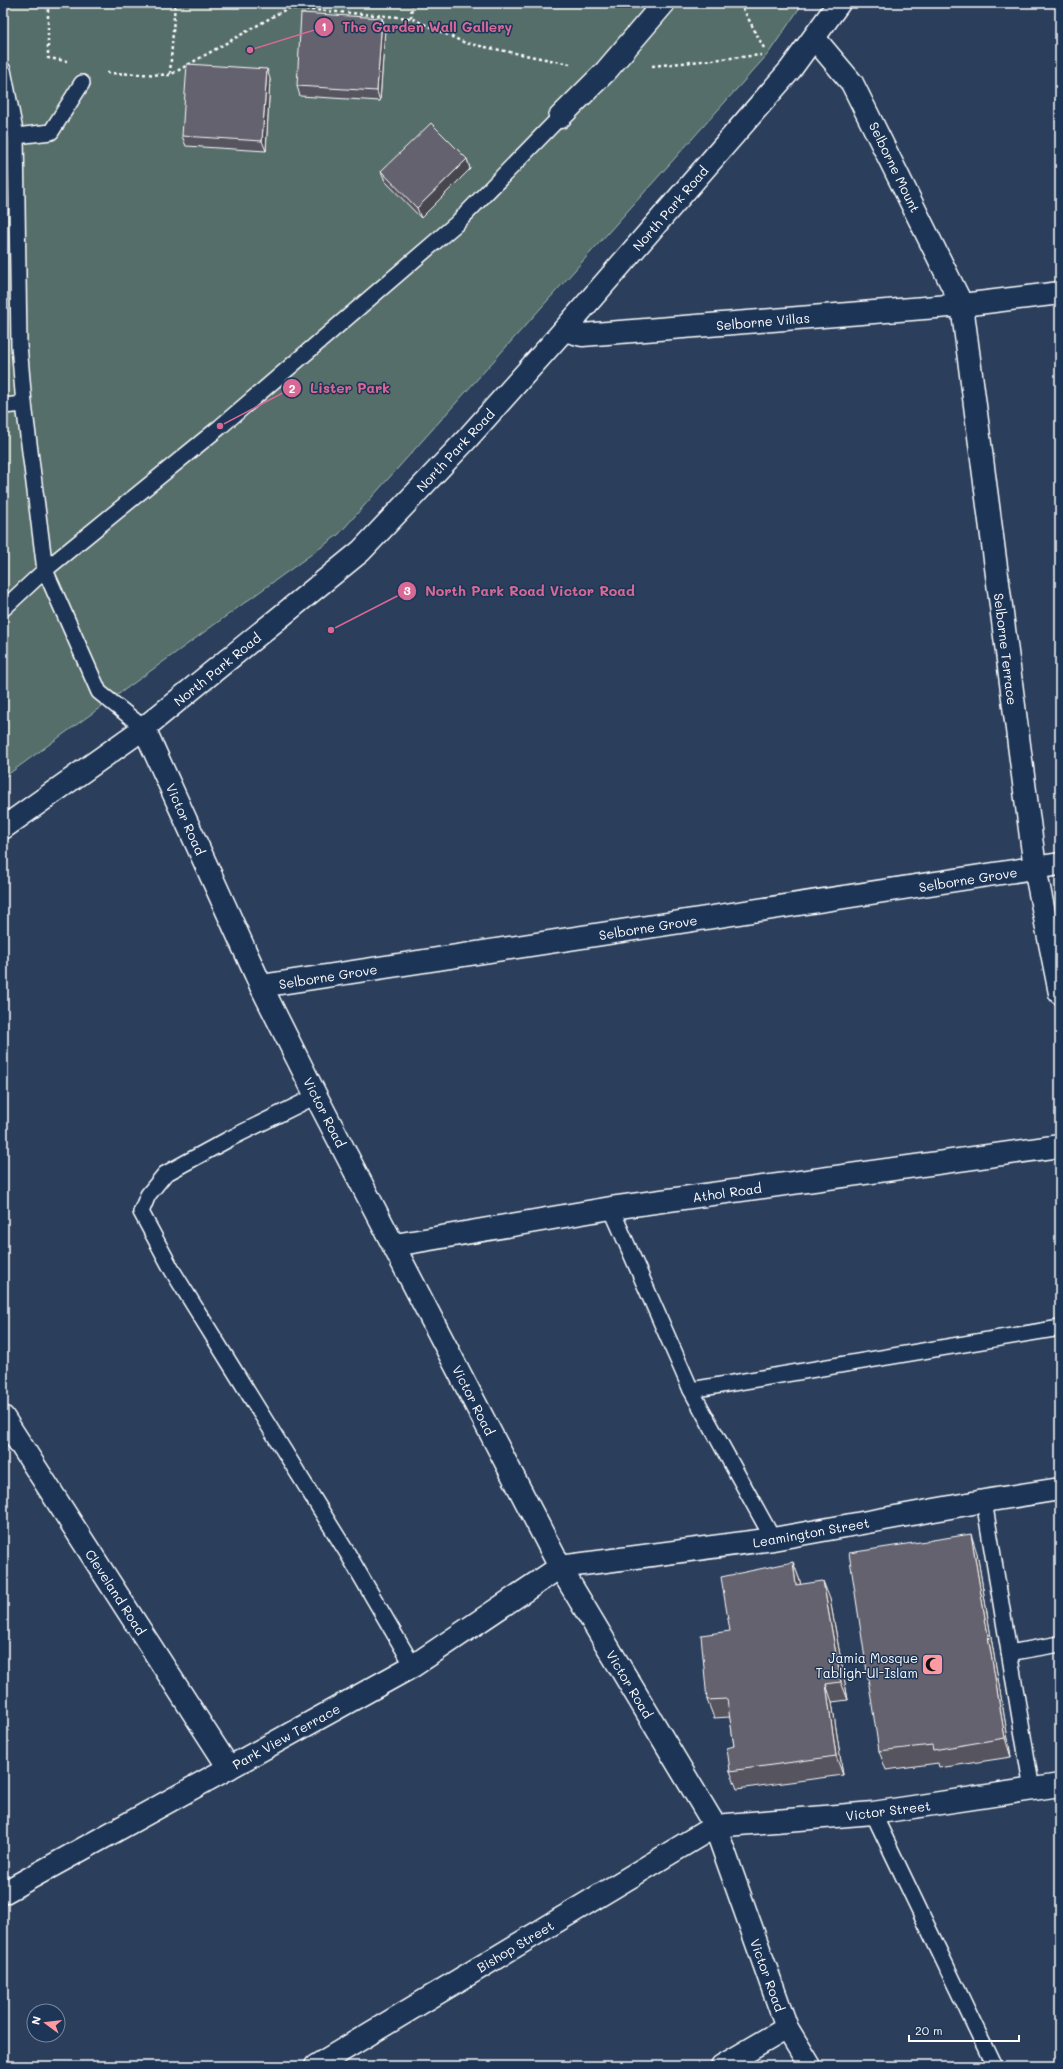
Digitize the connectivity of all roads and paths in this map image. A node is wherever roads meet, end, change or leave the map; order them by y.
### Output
1 (48, 3) edge
2 (175, 3) edge
3 (302, 3) edge
4 (412, 3) edge
5 (664, 3) edge
6 (740, 3) edge
7 (840, 3) edge
8 (302, 9) junction
9 (411, 18) junction
10 (815, 39) junction
11 (3, 70) edge
12 (606, 71) junction
13 (170, 75) junction
14 (83, 78) junction
15 (560, 117) joint
16 (16, 136) junction
17 (1060, 293) edge
18 (962, 305) junction
19 (564, 330) junction
20 (24, 404) junction
21 (3, 406) edge
22 (45, 570) junction
23 (3, 609) edge
24 (144, 728) junction
25 (3, 828) edge
26 (1060, 864) edge
27 (1035, 868) junction
28 (261, 986) junction
29 (1060, 993) edge
30 (316, 1096) junction
31 (1060, 1146) edge
32 (611, 1208) junction
33 (394, 1246) junction
34 (1060, 1328) edge
35 (691, 1390) junction
36 (3, 1417) edge
37 (1060, 1489) edge
38 (984, 1501) junction
39 (774, 1539) junction
40 (560, 1567) junction
41 (1060, 1644) edge
42 (1009, 1653) junction
43 (413, 1666) junction
44 (229, 1768) junction
45 (1060, 1785) edge
46 (1032, 1790) junction
47 (873, 1813) junction
48 (715, 1826) junction
49 (3, 1893) edge
50 (788, 2028) junction
51 (316, 2066) edge
52 (722, 2066) edge
53 (810, 2066) edge
54 (994, 2066) edge

1 - 14 path
2 - 13 path
3 - 8 path
4 - 9 path
5 - 12 street
6 - 12 path
7 - 10 street, North Park Road
8 - 9 path
8 - 13 path
9 - 12 path
10 - 18 street, Selborne Mount
10 - 19 street, North Park Road
11 - 16 lane
12 - 15 street
13 - 14 path
14 - 16 lane
15 - 22 lane
16 - 20 lane
17 - 18 street, Selborne Villas
18 - 19 street, Selborne Villas
18 - 27 street, Selborne Terrace
19 - 24 street, North Park Road
20 - 21 lane
20 - 22 lane
22 - 23 lane
22 - 24 lane
24 - 25 street, North Park Road
24 - 28 street, Victor Road
26 - 27 street, Selborne Grove
27 - 28 street, Selborne Grove
27 - 29 street, Selborne Terrace
28 - 30 street, Victor Road
30 - 33 street, Victor Road
30 - 43 lane
31 - 32 street, Athol Road
32 - 33 street, Athol Road
32 - 35 lane
33 - 40 street, Victor Road
34 - 35 lane
35 - 39 lane
36 - 44 street, Cleveland Road
37 - 38 street, Leamington Street
38 - 39 street, Leamington Street
38 - 42 lane
39 - 40 street, Leamington Street
40 - 43 street, Park View Terrace
40 - 48 street, Victor Road
41 - 42 lane
42 - 46 lane
43 - 44 street, Park View Terrace
44 - 49 street, Park View Terrace
45 - 46 street, Victor Street
46 - 47 street, Victor Street
47 - 48 street, Victor Street
47 - 54 lane
48 - 50 street, Victor Road
48 - 51 street, Bishop Street
50 - 52 street
50 - 53 street, Victor Road

